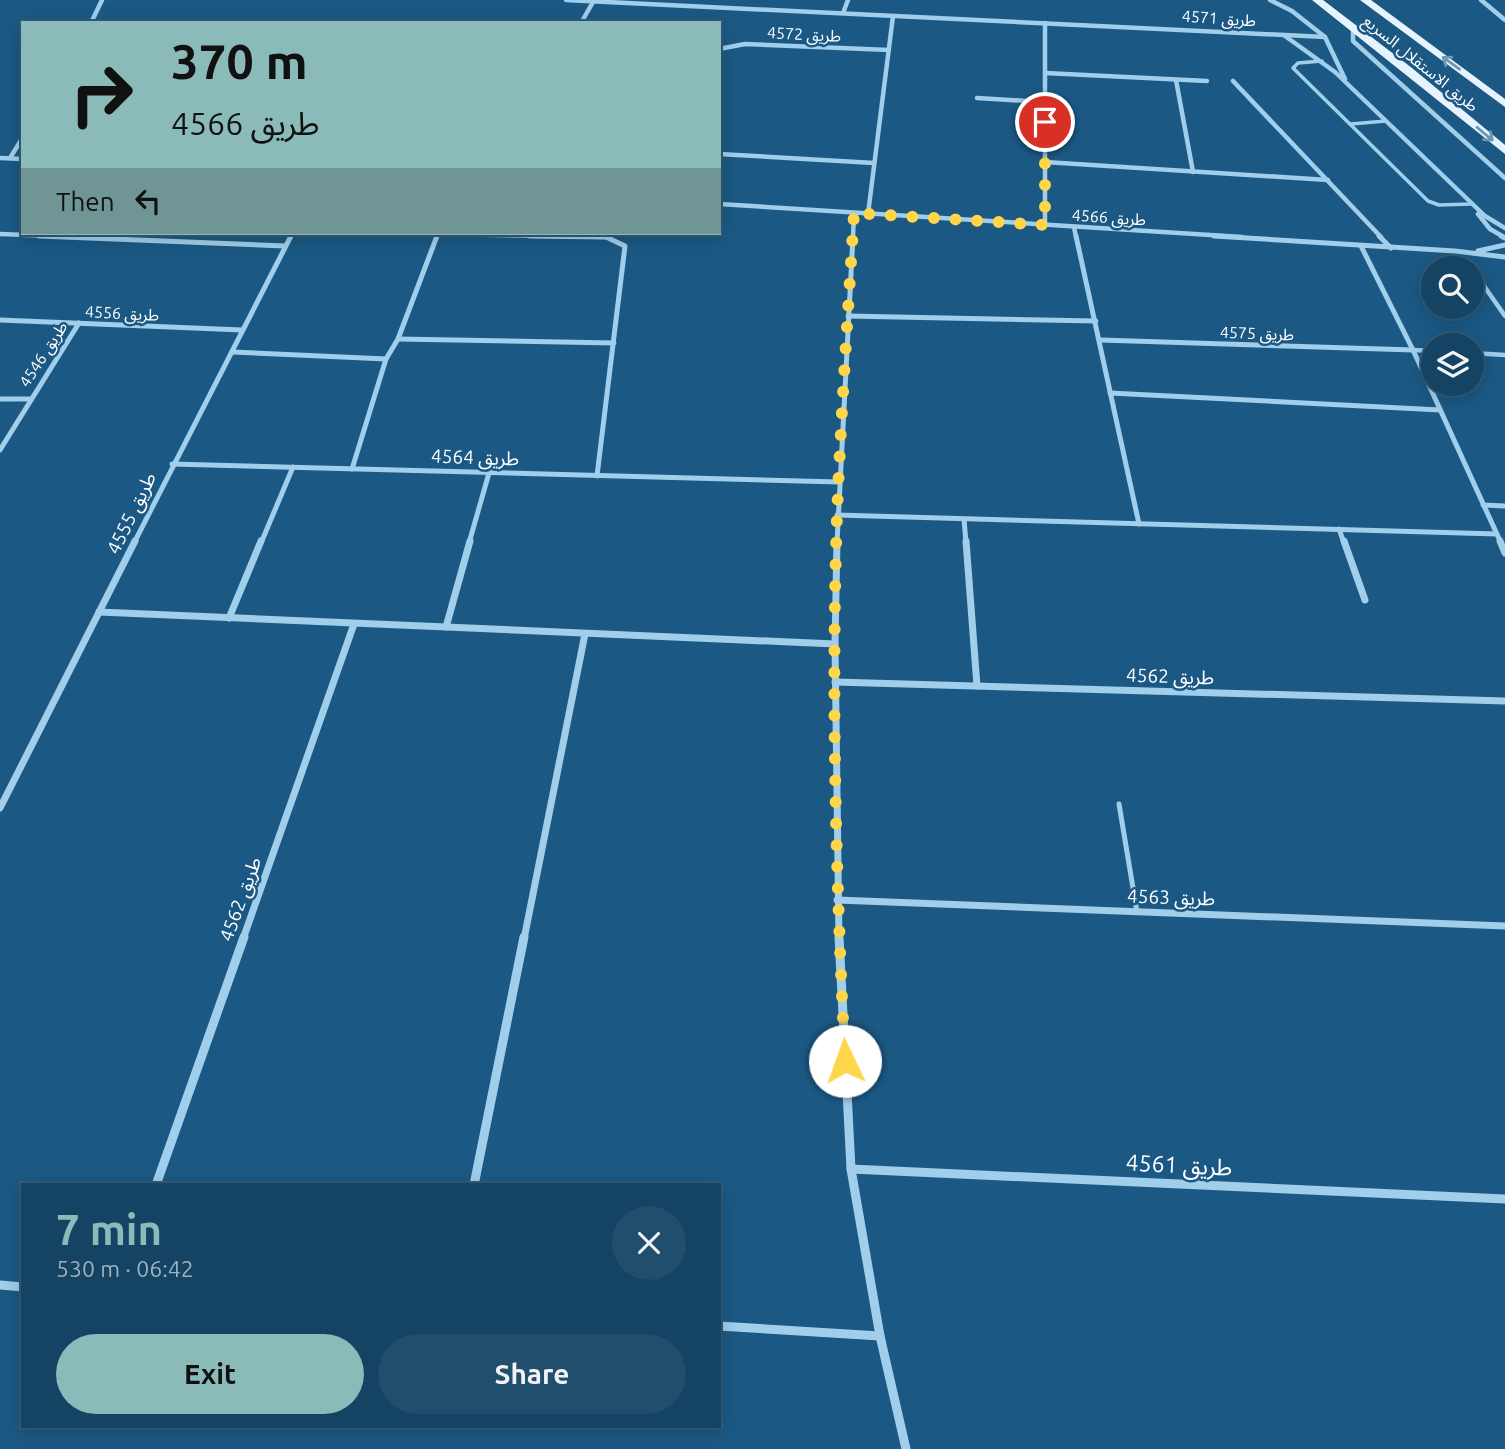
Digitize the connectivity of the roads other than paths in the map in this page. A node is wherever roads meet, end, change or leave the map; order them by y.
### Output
1 (102, 0) edge
2 (566, 0) edge
3 (691, 0) edge
4 (848, 0) edge
5 (1270, 0) edge
6 (1317, 0) edge
7 (1358, 0) edge
8 (1364, 0) edge
9 (1482, 0) edge
10 (593, 2) edge
11 (687, 6) junction
12 (1374, 8) junction
13 (843, 13) junction
14 (893, 16) junction
15 (1505, 20) edge
16 (92, 21) edge
17 (582, 21) edge
18 (1045, 23) junction
19 (1353, 28) junction
20 (1283, 35) junction
21 (1325, 37) junction
22 (721, 49) edge
23 (889, 51) junction
24 (1322, 61) junction
25 (1045, 73) junction
26 (1176, 80) junction
27 (1207, 81) dead end
28 (1233, 81) dead end
29 (1346, 83) junction
30 (977, 99) dead end
31 (1045, 102) junction
32 (1505, 104) edge
33 (1386, 121) junction
34 (1351, 124) junction
35 (21, 140) edge
36 (1505, 151) edge
37 (721, 154) edge
38 (0, 158) edge
39 (10, 158) junction
40 (21, 159) edge
41 (1045, 162) junction
42 (874, 163) junction
43 (1193, 172) junction
44 (1505, 178) edge
45 (1328, 180) junction
46 (1465, 196) junction
47 (721, 204) edge
48 (1471, 204) junction
49 (854, 213) junction
50 (868, 214) junction
51 (1045, 225) junction
52 (1074, 227) junction
53 (1505, 228) edge
54 (0, 234) edge
55 (21, 235) edge
56 (24, 235) edge
57 (291, 235) edge
58 (437, 235) edge
59 (522, 235) edge
60 (1505, 238) edge
61 (285, 246) junction
62 (1361, 246) junction
63 (1505, 246) edge
64 (1391, 248) junction
65 (1455, 251) junction
66 (1505, 257) edge
67 (1484, 286) edge
68 (848, 316) junction
69 (1505, 316) edge
70 (0, 320) edge
71 (1096, 321) junction
72 (79, 323) junction
73 (242, 330) junction
74 (398, 339) junction
75 (1101, 340) junction
76 (614, 343) junction
77 (1413, 349) junction
78 (1421, 350) edge
79 (232, 352) junction
80 (1484, 354) edge
81 (1505, 355) edge
82 (386, 359) junction
83 (1110, 393) junction
84 (0, 399) edge
85 (31, 399) junction
86 (1440, 410) junction
87 (0, 450) edge
88 (172, 464) junction
89 (293, 467) junction
90 (352, 469) junction
91 (489, 473) junction
92 (597, 476) junction
93 (839, 482) junction
94 (1483, 505) junction
95 (1505, 506) edge
96 (837, 515) junction
97 (964, 519) junction
98 (1139, 524) junction
99 (1339, 529) junction
100 (1500, 537) edge
101 (1505, 553) edge
102 (1365, 600) dead end
103 (99, 612) junction
104 (229, 618) junction
105 (354, 624) junction
106 (446, 627) junction
107 (585, 634) junction
108 (835, 644) junction
109 (835, 682) junction
110 (977, 686) junction
111 (1505, 701) edge
112 (1119, 804) dead end
113 (1, 805) edge
114 (836, 900) junction
115 (1137, 912) junction
116 (1505, 926) edge
117 (851, 1169) junction
118 (157, 1183) edge
119 (474, 1183) edge
120 (1505, 1199) edge
121 (0, 1284) edge
122 (21, 1287) edge
123 (721, 1326) edge
124 (880, 1336) junction
125 (906, 1449) edge

1 - 16 street
2 - 10 street, طريق 4571
3 - 11 street
4 - 13 street
5 - 21 street
6 - 19 main road, طريق الاستقلال السريع
7 - 12 main road
8 - 12 main road, طريق الاستقلال السريع
9 - 15 street
10 - 11 street, طريق 4571
10 - 17 street
11 - 13 street, طريق 4571
32 -> 12 main road, طريق الاستقلال السريع
13 - 14 street, طريق 4571
14 - 18 street, طريق 4571
14 - 23 street
18 - 20 street, طريق 4571
18 - 25 street
19 -> 36 main road, طريق الاستقلال السريع
19 - 44 street
20 - 21 street, طريق 4571
20 - 24 street
21 - 29 street
22 - 23 street, طريق 4572
23 - 42 street
24 - 29 street
24 - 34 lane
25 - 26 street
25 - 31 street
26 - 27 street
26 - 43 street
28 - 45 street
29 - 33 street
30 - 31 street
31 - 41 street
33 - 34 lane
33 - 46 street
34 - 48 lane
35 - 39 street
37 - 42 street
38 - 39 street
39 - 40 street
41 - 43 street
41 - 51 street
42 - 50 street
43 - 45 street
45 - 64 street
46 - 48 street
46 - 53 street
47 - 49 street, طريق 4566
48 - 60 street
49 - 50 street, طريق 4566
49 - 68 street
50 - 51 street, طريق 4566
51 - 52 street, طريق 4566
52 - 62 street, طريق 4566
52 - 71 street
54 - 55 street
56 - 61 street
57 - 61 street, طريق 4555
58 - 74 street
59 - 76 street
61 - 73 street, طريق 4555
62 - 64 street, طريق 4566
62 - 77 street
63 - 65 street, طريق 4566
64 - 65 street, طريق 4566
65 - 66 street, طريق 4566
67 - 69 lane
68 - 71 street
68 - 93 street
70 - 72 street, طريق 4556
71 - 75 street
72 - 73 street, طريق 4556
72 - 85 street, طريق 4546
73 - 79 street, طريق 4555
74 - 76 street
74 - 82 street
75 - 77 street, طريق 4575
75 - 83 street
76 - 92 street
77 - 78 lane
77 - 86 street
79 - 82 street
79 - 88 street, طريق 4555
80 - 81 lane
82 - 90 street
83 - 86 street
83 - 98 street
84 - 85 street, طريق 4546
85 - 87 street, طريق 4546
86 - 94 street
88 - 89 street, طريق 4564
88 - 103 street, طريق 4555
89 - 90 street, طريق 4564
89 - 104 street
90 - 91 street, طريق 4564
91 - 92 street, طريق 4564
91 - 106 street
92 - 93 street, طريق 4564
93 - 96 street
94 - 95 street
94 - 100 street
96 - 97 street
96 - 108 street
97 - 98 street
97 - 110 street
98 - 99 street
99 - 100 street
99 - 102 street
100 - 101 street
103 - 104 street
103 - 113 street, طريق 4555
104 - 105 street
105 - 106 street
105 - 118 street, طريق 4562
106 - 107 street
107 - 108 street
107 - 119 street
108 - 109 street
109 - 110 street, طريق 4562
109 - 114 street
110 - 111 street, طريق 4562
112 - 115 lane
114 - 115 street, طريق 4563
114 - 117 street
115 - 116 street, طريق 4563
117 - 120 street, طريق 4561
117 - 124 street
121 - 122 street
123 - 124 street
124 - 125 street

